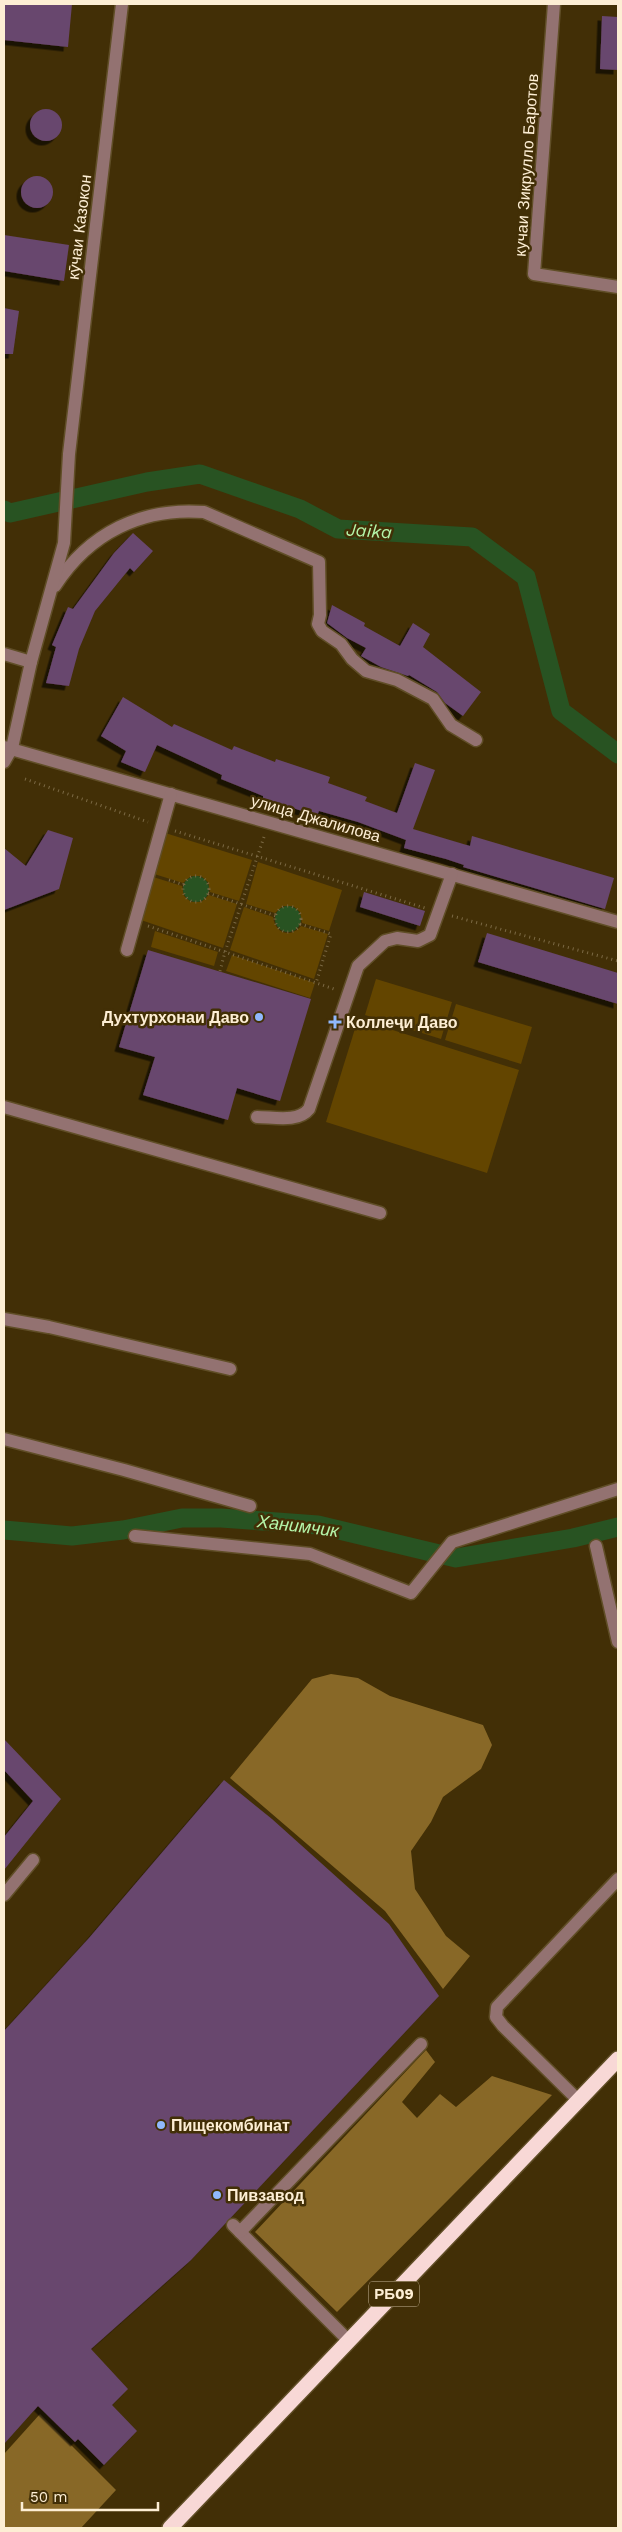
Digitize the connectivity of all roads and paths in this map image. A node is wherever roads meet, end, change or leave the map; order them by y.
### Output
1 (122, 4) edge
2 (554, 4) edge
3 (618, 287) edge
4 (50, 594) junction
5 (4, 654) edge
6 (31, 662) junction
7 (476, 740) dead end
8 (8, 748) edge
9 (4, 762) edge
10 (25, 779) dead end
11 (171, 794) junction
12 (269, 822) junction
13 (161, 826) junction
14 (257, 856) junction
15 (452, 874) junction
16 (169, 880) dead end
17 (184, 885) junction
18 (208, 893) junction
19 (241, 904) junction
20 (438, 912) junction
21 (276, 916) junction
22 (135, 921) junction
23 (618, 922) edge
24 (300, 924) junction
25 (127, 950) dead end
26 (225, 952) junction
27 (618, 961) edge
28 (220, 971) dead end
29 (316, 983) junction
30 (331, 998) dead end
31 (4, 1107) edge
32 (257, 1117) dead end
33 (380, 1213) dead end
34 (4, 1319) edge
35 (230, 1368) dead end
36 (4, 1439) edge
37 (618, 1489) edge
38 (250, 1506) dead end
39 (135, 1536) dead end
40 (596, 1546) dead end
41 (618, 1642) edge
42 (33, 1860) dead end
43 (618, 1879) edge
44 (4, 1895) edge
45 (420, 2044) dead end
46 (618, 2059) edge
47 (579, 2101) junction
48 (349, 2341) junction
49 (170, 2528) edge

1 - 4 street, кӯчаи Казокон
2 - 3 street, кучаи Зикрулло Баротов
4 - 6 street
4 - 7 street
5 - 6 street
6 - 8 street
8 - 9 street
8 - 11 street, улица Джалилова
10 - 13 path
11 - 12 street, улица Джалилова
11 - 13 street
12 - 14 path
12 - 15 street, улица Джалилова
13 - 14 path
13 - 22 street
14 - 19 path
14 - 20 path
15 - 20 street
15 - 23 street, улица Джалилова
16 - 17 path
17 - 18 path
17 - 18 path
18 - 19 path
19 - 21 path
19 - 26 path
20 - 27 path
20 - 32 street
21 - 24 path
21 - 24 path
22 - 25 street
22 - 26 path
24 - 29 path
26 - 28 path
26 - 29 path
29 - 30 path
31 - 33 street
34 - 35 street
36 - 38 street
37 - 39 street
40 - 41 street
42 - 44 street
43 - 47 street
45 - 48 street
46 - 47 highway, РБ09
47 - 48 highway, РБ09
48 - 49 highway, РБ09

